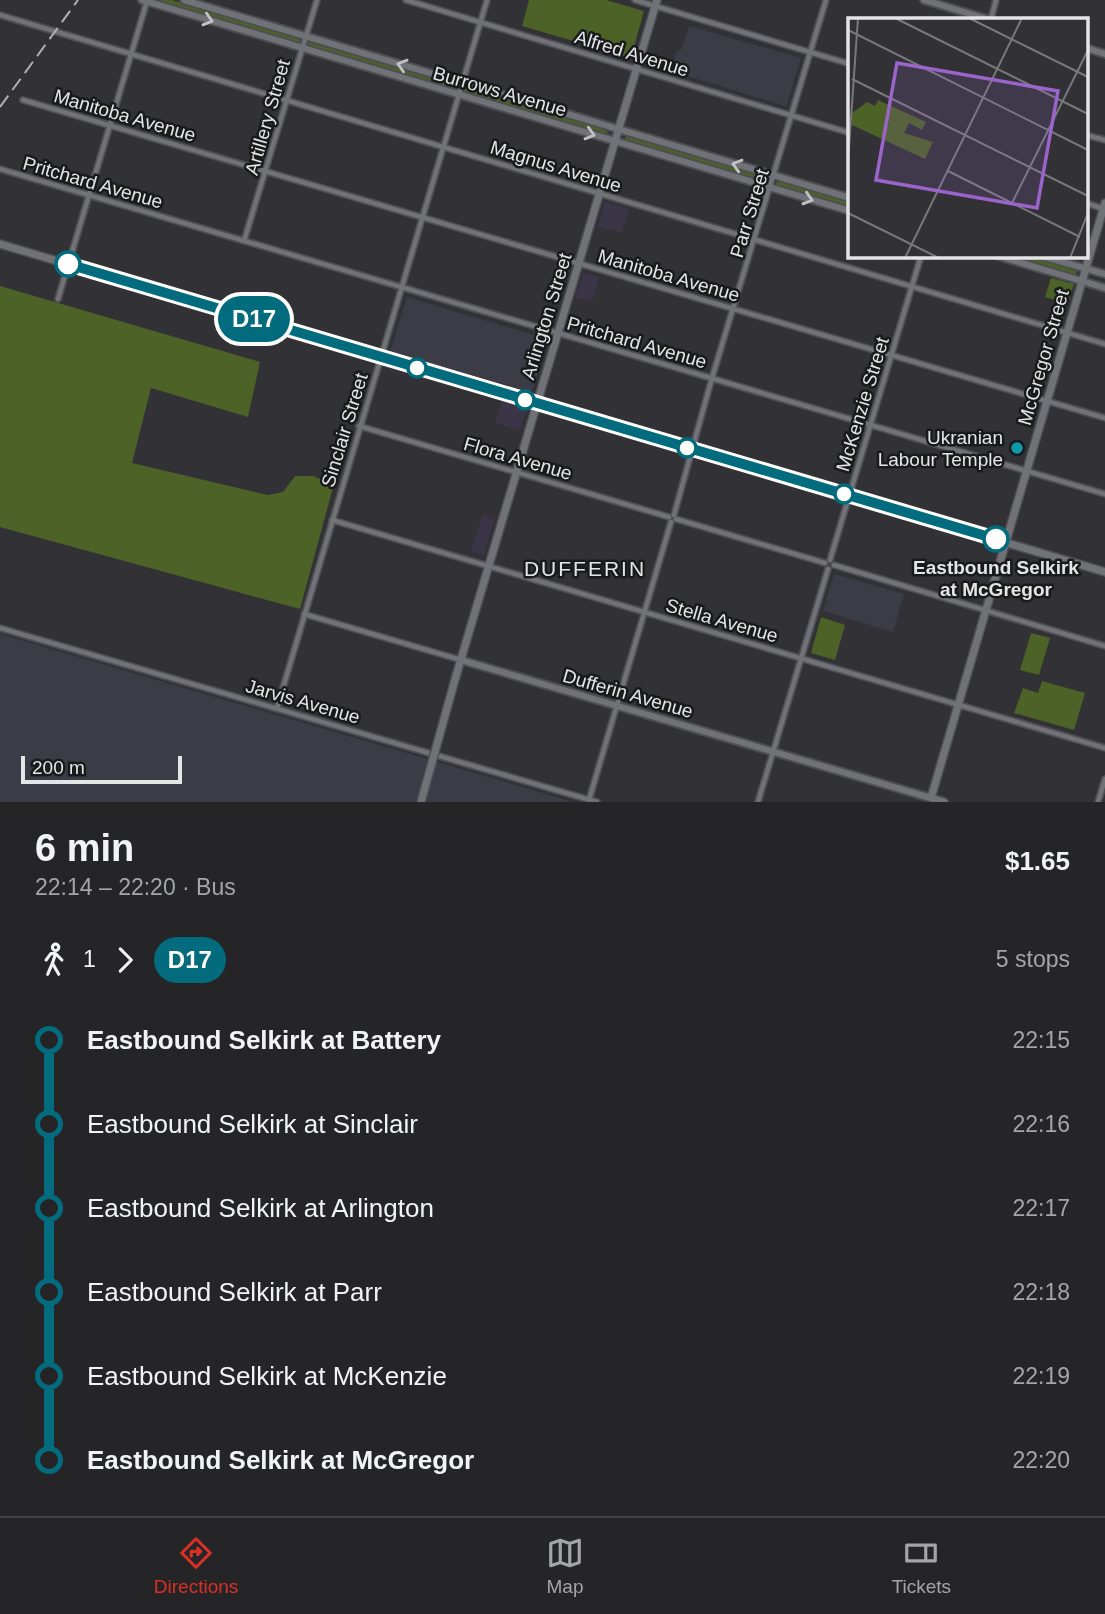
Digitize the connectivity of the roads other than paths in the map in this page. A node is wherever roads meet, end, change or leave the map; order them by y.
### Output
1 (145, 0) edge
2 (184, 0) edge
3 (317, 0) edge
4 (405, 0) edge
5 (487, 0) edge
6 (635, 0) edge
7 (826, 0) edge
8 (924, 0) edge
9 (996, 0) edge
10 (656, 3) edge
11 (0, 15) edge
12 (986, 18) edge
13 (989, 18) edge
14 (480, 22) junction
15 (306, 37) junction
16 (302, 48) junction
17 (1088, 49) edge
18 (811, 52) junction
19 (131, 54) junction
20 (1105, 54) edge
21 (848, 64) edge
22 (636, 69) junction
23 (461, 83) junction
24 (458, 96) junction
25 (23, 100) dead end
26 (287, 100) junction
27 (792, 115) junction
28 (110, 125) junction
29 (618, 130) junction
30 (848, 132) edge
31 (1088, 136) edge
32 (1105, 140) edge
33 (615, 141) junction
34 (443, 147) junction
35 (0, 169) edge
36 (265, 171) junction
37 (775, 176) junction
38 (771, 187) junction
39 (599, 194) junction
40 (89, 195) junction
41 (848, 198) edge
42 (1104, 207) edge
43 (848, 211) edge
44 (422, 217) junction
45 (756, 239) junction
46 (244, 241) junction
47 (0, 244) edge
48 (920, 257) edge
49 (1001, 257) edge
50 (1045, 257) edge
51 (578, 263) junction
52 (68, 264) junction
53 (1086, 269) junction
54 (1105, 274) edge
55 (1082, 281) junction
56 (912, 285) junction
57 (400, 288) junction
58 (1105, 288) edge
59 (58, 299) dead end
60 (735, 309) junction
61 (1067, 332) junction
62 (557, 333) junction
63 (1105, 344) edge
64 (891, 355) junction
65 (380, 357) junction
66 (712, 379) junction
67 (1046, 401) junction
68 (536, 403) junction
69 (1105, 418) edge
70 (870, 425) junction
71 (359, 426) junction
72 (693, 449) junction
73 (1026, 470) junction
74 (516, 472) junction
75 (1105, 494) edge
76 (849, 496) junction
77 (673, 518) junction
78 (332, 520) junction
79 (1005, 541) junction
80 (829, 564) junction
81 (489, 566) junction
82 (1105, 572) edge
83 (986, 610) junction
84 (645, 612) junction
85 (304, 614) junction
86 (0, 628) edge
87 (1105, 646) edge
88 (801, 658) junction
89 (461, 660) junction
90 (958, 705) junction
91 (617, 706) junction
92 (277, 708) junction
93 (1105, 748) edge
94 (773, 752) junction
95 (1105, 779) edge
96 (589, 800) junction
97 (930, 800) edge
98 (421, 802) edge
99 (597, 802) edge
100 (758, 802) edge
101 (944, 802) edge
102 (1098, 802) edge

1 -> 16 street, Burrows Avenue
1 - 19 street
2 - 15 street, Burrows Avenue
3 - 15 street, Artillery Street
4 - 14 street, Alfred Avenue
5 - 14 street, Sinclair Street
6 - 10 street
7 - 18 street, Parr Street
8 - 12 street
9 - 13 street
10 - 18 street
10 - 22 main road, Arlington Street
11 - 19 street, Magnus Avenue
14 - 22 street, Alfred Avenue
14 - 23 street, Sinclair Street
15 - 16 street, Artillery Street
23 -> 15 street, Burrows Avenue
16 - 24 street, Burrows Avenue
16 - 26 street, Artillery Street
17 - 20 street
18 - 21 street
18 - 27 street, Parr Street
19 - 26 street, Magnus Avenue
19 - 28 street
22 - 27 street, Alfred Avenue
22 - 29 main road, Arlington Street
23 - 24 street, Sinclair Street
23 - 29 street, Burrows Avenue
24 -> 33 street, Burrows Avenue
24 - 34 street, Sinclair Street
25 - 28 street, Manitoba Avenue
26 - 34 street, Magnus Avenue
26 - 36 street, Artillery Street
27 - 30 street, Alfred Avenue
27 - 37 street, Parr Street
28 - 36 street, Manitoba Avenue
28 - 40 street
29 - 33 main road, Arlington Street
37 -> 29 street, Burrows Avenue
31 - 32 street
33 - 38 street, Burrows Avenue
33 - 39 main road, Arlington Street
34 - 39 street, Magnus Avenue
34 - 44 street, Sinclair Street
35 - 40 street, Pritchard Avenue
36 - 44 street, Manitoba Avenue
36 - 46 street, Artillery Street
37 - 38 street, Parr Street
37 - 41 street, Burrows Avenue
38 -> 43 street, Burrows Avenue
38 - 45 street, Parr Street
39 - 45 street, Magnus Avenue
39 - 51 main road, Arlington Street
40 - 46 street, Pritchard Avenue
40 - 52 street
42 - 53 main road, McGregor Street
44 - 51 street, Manitoba Avenue
44 - 57 street, Sinclair Street
45 - 56 street, Magnus Avenue
45 - 60 street, Parr Street
46 - 57 street, Pritchard Avenue
47 - 52 main road
48 - 56 street, McKenzie Street
49 - 55 street
50 - 53 street
51 - 60 street, Manitoba Avenue
51 - 62 main road, Arlington Street
52 - 59 street
52 - 65 main road
53 - 54 street
53 - 55 main road, McGregor Street
55 - 58 street
55 - 61 main road, McGregor Street
56 - 61 street, Magnus Avenue
56 - 64 street, McKenzie Street
57 - 62 street, Pritchard Avenue
57 - 65 street, Sinclair Street
60 - 64 street, Manitoba Avenue
60 - 66 street, Parr Street
61 - 63 street, Magnus Avenue
61 - 67 main road, McGregor Street
62 - 66 street, Pritchard Avenue
62 - 68 main road, Arlington Street
64 - 67 street, Manitoba Avenue
64 - 70 street, McKenzie Street
65 - 68 main road
65 - 71 street, Sinclair Street
66 - 70 street, Pritchard Avenue
66 - 72 street, Parr Street
67 - 69 street, Manitoba Avenue
67 - 73 main road, McGregor Street
68 - 72 main road
68 - 74 main road, Arlington Street
70 - 73 street, Pritchard Avenue
70 - 76 street, McKenzie Street
71 - 74 street, Flora Avenue
71 - 78 street, Sinclair Street
72 - 76 main road
72 - 77 street, Parr Street
73 - 75 street, Pritchard Avenue
73 - 79 main road, McGregor Street
74 - 77 street, Flora Avenue
74 - 81 main road, Arlington Street
76 - 79 main road
76 - 80 street, McKenzie Street
77 - 80 street, Flora Avenue
77 - 84 street, Parr Street
78 - 81 street, Stella Avenue
78 - 85 street, Sinclair Street
79 - 82 main road
79 - 83 main road, McGregor Street
80 - 83 street, Flora Avenue
80 - 88 street, McKenzie Street
81 - 84 street, Stella Avenue
81 - 89 main road, Arlington Street
83 - 87 street, Flora Avenue
83 - 90 main road, McGregor Street
84 - 88 street, Stella Avenue
84 - 91 street, Parr Street
85 - 89 street, Dufferin Avenue
85 - 92 street, Sinclair Street
86 - 92 street, Jarvis Avenue
88 - 90 street, Stella Avenue
88 - 94 street, McKenzie Street
89 - 91 street, Dufferin Avenue
89 - 98 main road, Arlington Street, bridge
90 - 93 street, Stella Avenue
90 - 97 main road, McGregor Street
91 - 94 street, Dufferin Avenue
91 - 96 street, Parr Street
92 - 96 street, Jarvis Avenue
94 - 97 street, Dufferin Avenue
94 - 100 street, McKenzie Street
95 - 102 street
96 - 99 street, Jarvis Avenue
97 - 101 main road, Dufferin Avenue

